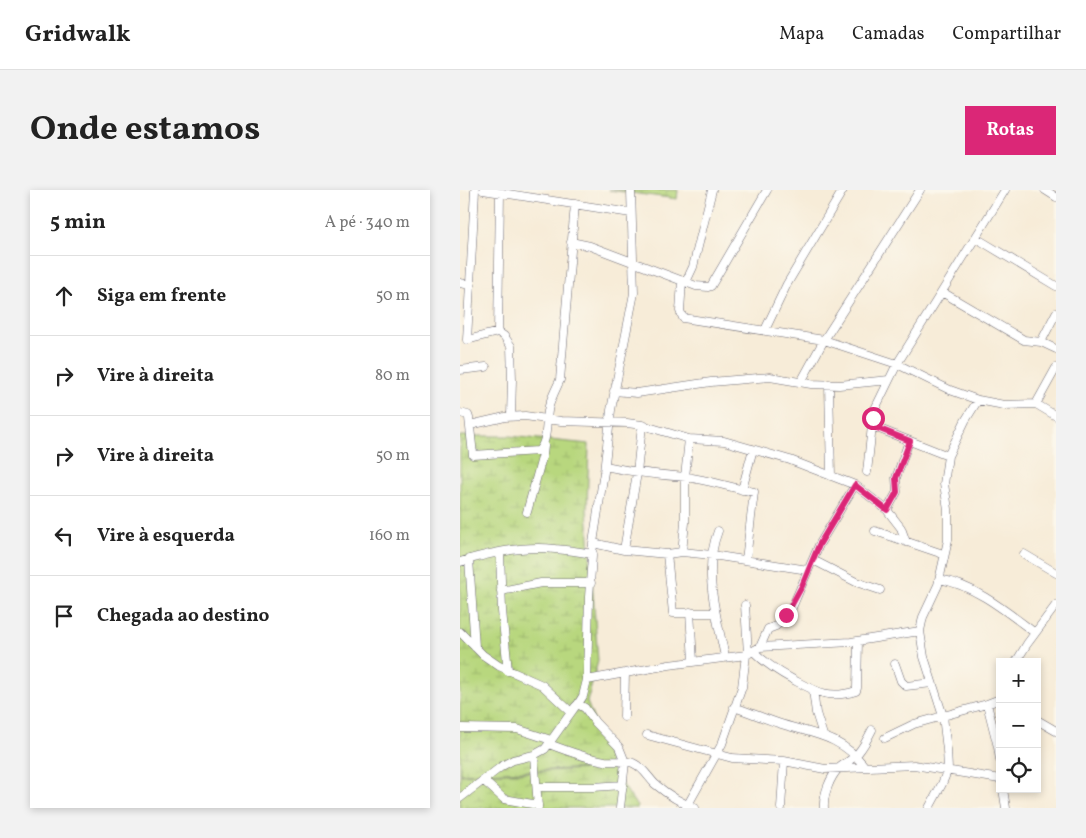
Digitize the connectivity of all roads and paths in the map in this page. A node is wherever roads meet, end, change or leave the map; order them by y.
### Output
1 (476, 190) edge
2 (483, 190) edge
3 (631, 190) edge
4 (712, 190) edge
5 (767, 190) edge
6 (843, 190) edge
7 (920, 190) edge
8 (1006, 190) edge
9 (1045, 190) edge
10 (500, 193) junction
11 (1056, 197) edge
12 (574, 204) junction
13 (631, 213) junction
14 (976, 238) junction
15 (571, 242) junction
16 (633, 262) junction
17 (684, 281) junction
18 (460, 283) edge
19 (471, 285) junction
20 (1056, 286) edge
21 (942, 292) junction
22 (1056, 313) edge
23 (765, 330) junction
24 (498, 332) junction
25 (463, 339) edge
26 (824, 340) junction
27 (1041, 342) junction
28 (1056, 349) edge
29 (897, 364) junction
30 (486, 367) dead end
31 (1056, 368) edge
32 (460, 370) edge
33 (889, 380) junction
34 (801, 382) junction
35 (829, 384) junction
36 (614, 391) junction
37 (978, 400) junction
38 (1036, 404) junction
39 (460, 413) edge
40 (511, 416) junction
41 (1056, 416) edge
42 (546, 419) junction
43 (609, 422) junction
44 (470, 425) junction
45 (642, 425) junction
46 (872, 426) junction
47 (689, 439) junction
48 (910, 441) junction
49 (753, 449) junction
50 (540, 453) junction
51 (948, 456) junction
52 (605, 466) junction
53 (868, 472) dead end
54 (637, 473) junction
55 (831, 476) junction
56 (685, 477) junction
57 (855, 485) junction
58 (742, 490) junction
59 (887, 510) junction
60 (526, 512) dead end
61 (718, 531) dead end
62 (875, 531) dead end
63 (906, 542) junction
64 (593, 543) junction
65 (624, 550) junction
66 (682, 552) junction
67 (500, 553) junction
68 (593, 554) junction
69 (667, 554) junction
70 (943, 554) junction
71 (1024, 554) dead end
72 (712, 555) junction
73 (469, 559) junction
74 (746, 560) junction
75 (813, 560) junction
76 (460, 562) edge
77 (808, 570) junction
78 (1056, 573) edge
79 (939, 580) junction
80 (590, 583) junction
81 (880, 590) dead end
82 (502, 591) junction
83 (1056, 604) edge
84 (745, 605) dead end
85 (690, 612) junction
86 (714, 613) junction
87 (460, 632) edge
88 (920, 632) junction
89 (1035, 633) junction
90 (858, 641) junction
91 (475, 646) junction
92 (752, 652) junction
93 (724, 658) junction
94 (1019, 658) edge
95 (693, 662) junction
96 (895, 664) dead end
97 (508, 671) junction
98 (625, 673) junction
99 (587, 680) junction
100 (932, 683) junction
101 (813, 690) junction
102 (996, 701) edge
103 (578, 704) junction
104 (987, 704) junction
105 (734, 707) junction
106 (571, 712) junction
107 (944, 716) junction
108 (624, 718) dead end
109 (1041, 722) edge
110 (460, 728) edge
111 (1055, 729) edge
112 (872, 730) dead end
113 (647, 735) dead end
114 (822, 735) junction
115 (885, 738) dead end
116 (550, 742) junction
117 (998, 748) edge
118 (718, 754) junction
119 (534, 755) junction
120 (856, 755) junction
121 (784, 761) junction
122 (625, 762) junction
123 (865, 767) junction
124 (838, 769) junction
125 (948, 769) junction
126 (996, 778) edge
127 (484, 781) junction
128 (623, 785) junction
129 (538, 787) junction
130 (1004, 793) edge
131 (460, 798) edge
132 (538, 806) edge
133 (690, 807) edge
134 (620, 808) edge
135 (782, 808) edge
136 (824, 808) edge
137 (929, 808) edge
138 (1006, 808) edge

1 - 19 street
2 - 10 street
3 - 13 street
4 - 17 street
5 - 17 street
6 - 23 street
7 - 26 street
8 - 14 street
9 - 11 street
10 - 12 street
10 - 24 street
12 - 13 street
12 - 15 street
13 - 16 street
14 - 20 street
14 - 21 street
15 - 16 street
15 - 42 street
16 - 17 street
16 - 36 street
17 - 23 street
18 - 19 street
19 - 25 street
21 - 27 street
21 - 29 street
22 - 27 street
23 - 26 street
24 - 25 street
24 - 40 street
26 - 29 street
26 - 34 street
27 - 28 street
29 - 33 street
29 - 37 street
30 - 32 street
31 - 38 street
33 - 35 street
33 - 46 street
34 - 35 street
34 - 36 street
35 - 55 street
36 - 43 street
37 - 38 street
37 - 51 street
38 - 41 street
39 - 44 street
40 - 42 street
40 - 44 street
42 - 43 street
42 - 50 street
43 - 45 street
43 - 52 street
44 - 50 street
45 - 47 street
45 - 54 street
46 - 48 street
46 - 53 street
47 - 49 street
47 - 56 street
48 - 51 street
48 - 59 street
49 - 55 street
49 - 58 street
50 - 60 street
51 - 70 street
52 - 54 street
52 - 64 street
54 - 56 street
54 - 65 street
55 - 57 street
56 - 58 street
56 - 66 street
57 - 59 street
57 - 75 street
58 - 74 street
59 - 63 street
61 - 72 street
62 - 63 street
63 - 70 street
64 - 65 street
64 - 68 street
65 - 69 street
66 - 69 street
66 - 72 street
67 - 68 street
67 - 73 street
67 - 82 street
68 - 80 street
69 - 85 street
70 - 79 street
71 - 78 street
72 - 74 street
72 - 86 street
73 - 76 street
73 - 91 street
74 - 77 street
75 - 77 street
75 - 81 street
77 - 92 street
79 - 88 street
79 - 89 street
80 - 82 street
80 - 99 street
82 - 97 street
83 - 89 street
84 - 92 street
85 - 86 street
85 - 95 street
86 - 93 street
87 - 91 street
88 - 90 street
88 - 100 street
89 - 94 street
90 - 92 street
90 - 101 street
91 - 97 street
92 - 93 street
92 - 101 street
92 - 105 street
93 - 95 street
95 - 98 street
96 - 100 street
97 - 106 street
98 - 99 street
98 - 108 street
99 - 103 street
100 - 107 street
101 - 114 street
102 - 104 street
103 - 106 street
103 - 122 street
104 - 107 street
104 - 117 street
105 - 114 street
105 - 118 street
106 - 116 street
107 - 115 street
107 - 125 street
109 - 111 street
110 - 116 street
112 - 120 street
113 - 118 street
114 - 120 street
116 - 119 street
116 - 122 street
118 - 121 street
118 - 133 street
119 - 127 street
119 - 129 street
120 - 123 street
120 - 124 street
121 - 124 street
121 - 135 street
122 - 128 street
122 - 133 street
123 - 124 street
123 - 125 street
124 - 136 street
125 - 126 street
125 - 137 street
127 - 131 street
127 - 132 street
128 - 129 street
128 - 134 street
129 - 132 street
130 - 138 street

